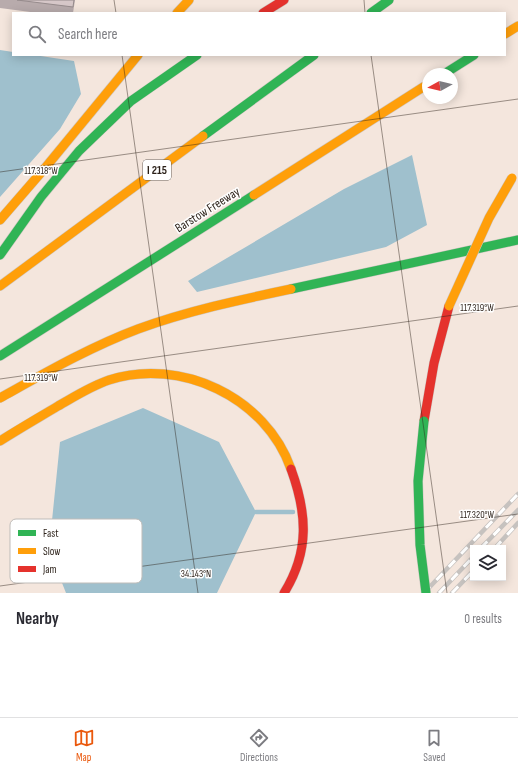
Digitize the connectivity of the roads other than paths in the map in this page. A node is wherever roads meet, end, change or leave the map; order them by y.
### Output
1 (189, 0) edge
2 (284, 0) edge
3 (389, 0) edge
4 (178, 12) edge
5 (265, 12) edge
6 (372, 12) edge
7 (518, 26) edge
8 (506, 33) edge
9 (137, 56) edge
10 (196, 56) edge
11 (313, 56) edge
12 (472, 56) edge
13 (453, 68) edge
14 (422, 88) edge
15 (518, 170) edge
16 (0, 220) edge
17 (518, 240) edge
18 (0, 255) edge
19 (0, 286) edge
20 (0, 356) edge
21 (0, 398) edge
22 (0, 441) edge
23 (284, 593) edge
24 (426, 593) edge

1 - 4 highway
2 - 5 highway
3 - 6 highway
7 - 8 highway
9 - 16 highway
10 - 18 highway
11 - 19 highway, I 215
12 - 13 highway
14 - 20 highway, Barstow Freeway
15 - 24 highway, bridge
17 - 21 highway
22 - 23 highway

